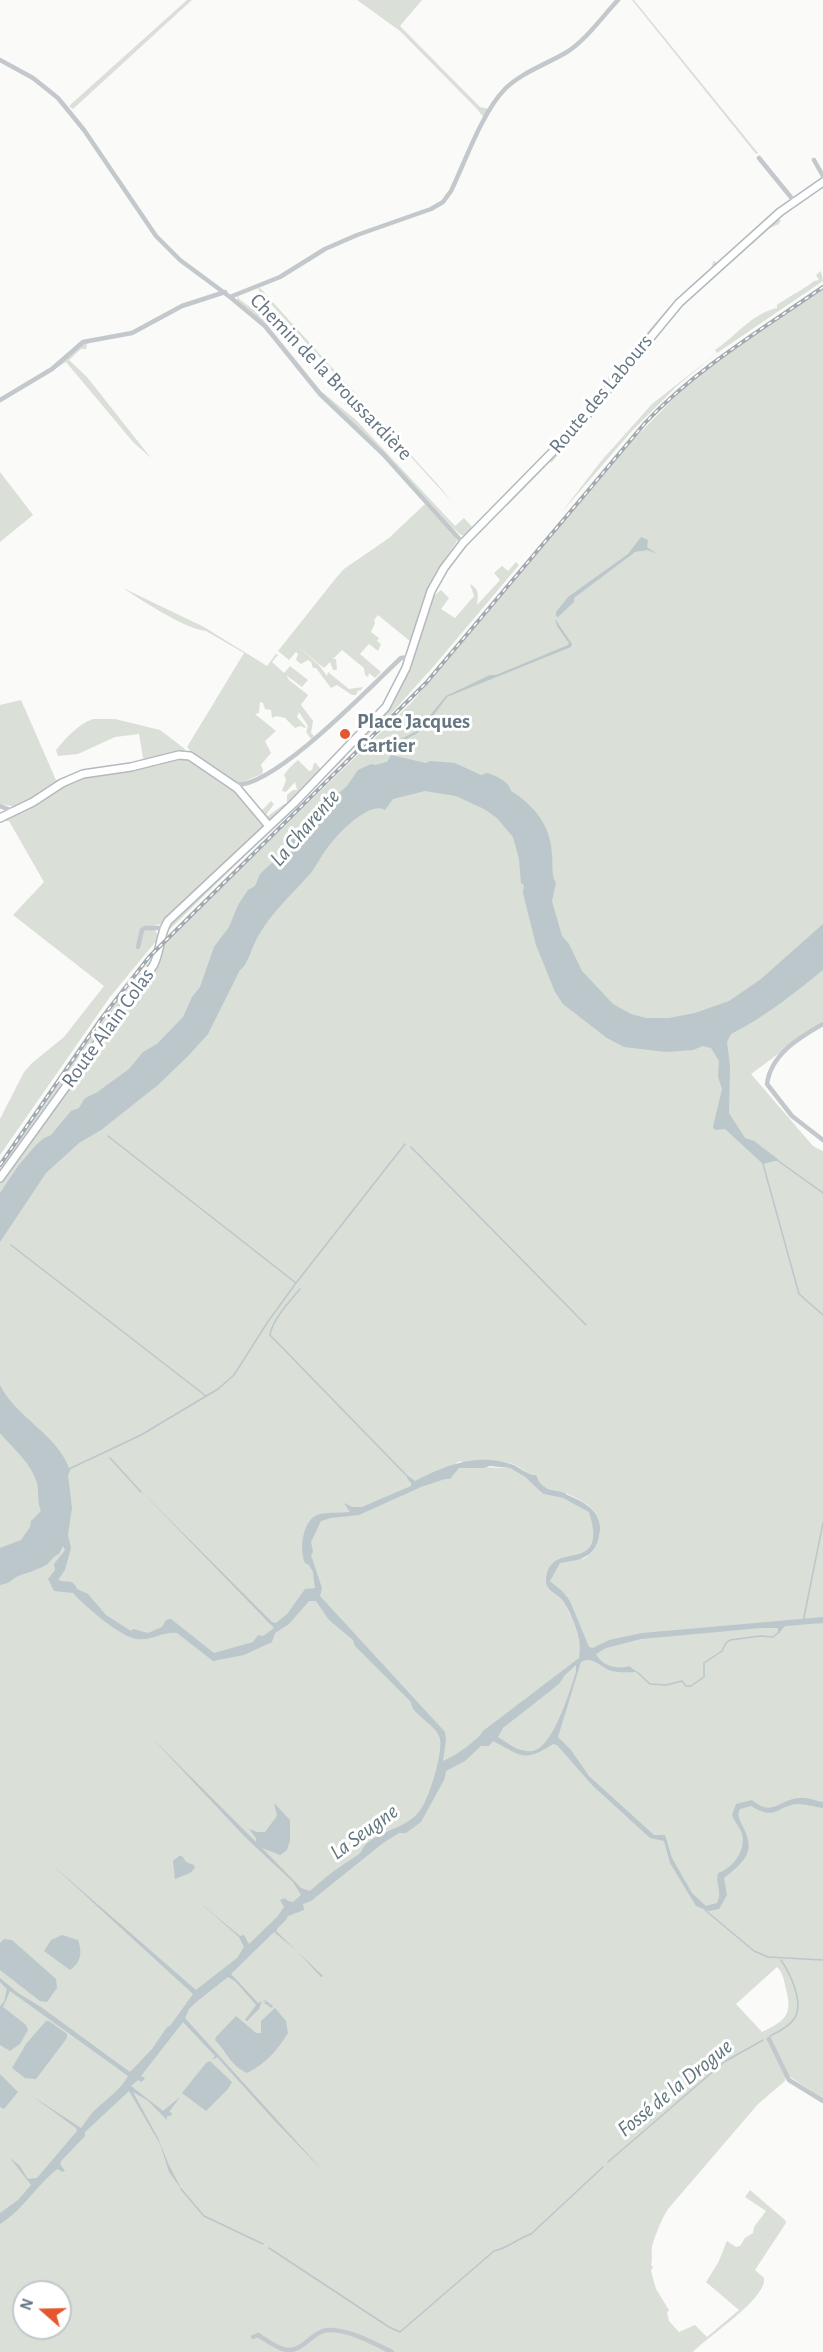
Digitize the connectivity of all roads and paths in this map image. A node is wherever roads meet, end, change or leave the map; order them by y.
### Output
1 (618, 0) edge
2 (0, 60) edge
3 (759, 158) dead end
4 (814, 160) dead end
5 (823, 176) edge
6 (823, 182) edge
7 (794, 201) junction
8 (225, 292) junction
9 (231, 297) junction
10 (0, 400) edge
11 (463, 543) junction
12 (416, 636) joint
13 (410, 657) junction
14 (233, 785) junction
15 (0, 806) edge
16 (13, 811) junction
17 (0, 818) edge
18 (269, 826) junction
19 (164, 928) junction
20 (138, 947) dead end
21 (823, 1024) edge
22 (823, 1140) edge
23 (0, 1178) edge
24 (769, 2039) dead end
25 (823, 2101) edge
26 (253, 2337) dead end
27 (392, 2352) edge

1 - 9 street
2 - 8 street, Chemin de la Broussardière
3 - 7 street
4 - 5 street
6 - 7 street, Route des Labours
7 - 11 street, Route des Labours
8 - 9 street, Chemin de la Broussardière
8 - 10 street
9 - 11 street, Chemin de la Broussardière
11 - 12 street, Route des Labours
12 - 13 street, Route Alain Colas
13 - 14 street
13 - 18 street, Route Alain Colas
14 - 16 street
14 - 18 street
15 - 16 street
16 - 17 street
18 - 19 street, Route Alain Colas
19 - 20 street
19 - 23 street, Route Alain Colas
21 - 22 street
24 - 25 street
26 - 27 street

